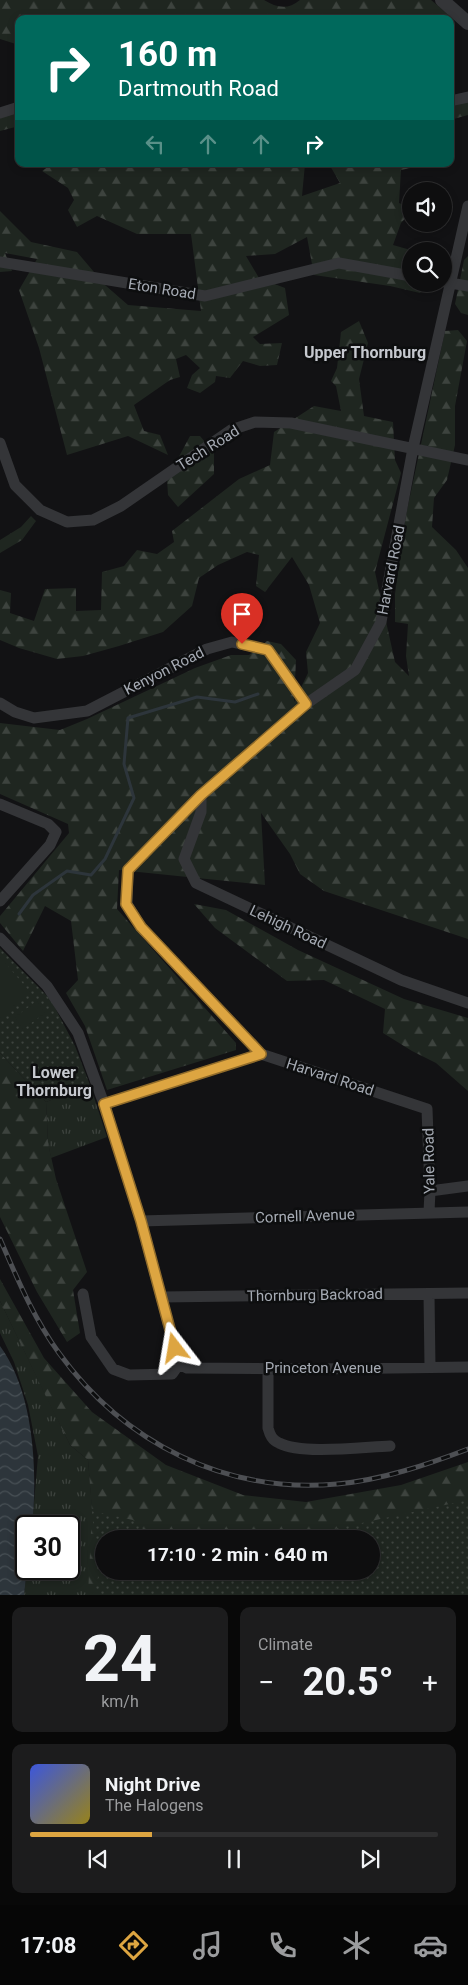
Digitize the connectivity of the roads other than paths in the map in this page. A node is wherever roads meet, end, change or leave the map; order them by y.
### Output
1 (442, 0) edge
2 (468, 23) edge
3 (468, 97) edge
4 (454, 100) edge
5 (15, 108) edge
6 (0, 112) edge
7 (468, 206) edge
8 (0, 262) edge
9 (452, 264) edge
10 (402, 274) edge
11 (452, 283) edge
12 (468, 286) edge
13 (445, 292) edge
14 (0, 443) edge
15 (413, 448) junction
16 (468, 460) edge
17 (0, 703) edge
18 (306, 704) junction
19 (201, 795) junction
20 (0, 804) edge
21 (0, 902) edge
22 (0, 938) edge
23 (468, 1003) edge
24 (261, 1054) junction
25 (104, 1104) junction
26 (427, 1109) joint
27 (468, 1186) edge
28 (430, 1191) junction
29 (429, 1212) junction
30 (468, 1212) edge
31 (141, 1221) junction
32 (468, 1293) edge
33 (83, 1294) dead end
34 (429, 1294) junction
35 (162, 1297) junction
36 (179, 1364) junction
37 (430, 1367) junction
38 (468, 1367) edge
39 (268, 1369) junction
40 (390, 1446) dead end

1 - 2 street
3 - 4 street
5 - 6 street
7 - 9 street, Harvard Road
8 - 10 street, Eton Road
11 - 12 street
13 - 15 street, Harvard Road
14 - 15 street, Tech Road
15 - 16 street, Tech Road
15 - 18 street, Harvard Road
17 - 18 street, Kenyon Road
18 - 19 street, Harvard Road
19 - 23 street, Lehigh Road
19 - 24 street, Harvard Road
20 - 21 street
22 - 25 street
24 - 25 street
24 - 26 street, Harvard Road
25 - 31 street
26 - 28 street, Yale Road
27 - 28 street
28 - 29 street, Yale Road
29 - 30 street, Cornell Avenue
29 - 31 street, Cornell Avenue
31 - 35 street
32 - 34 street, Thornburg Backroad
33 - 36 street
34 - 35 street, Thornburg Backroad
34 - 37 street
35 - 36 street
36 - 39 street, Princeton Avenue
37 - 38 street, Princeton Avenue
37 - 39 street, Princeton Avenue
39 - 40 street

